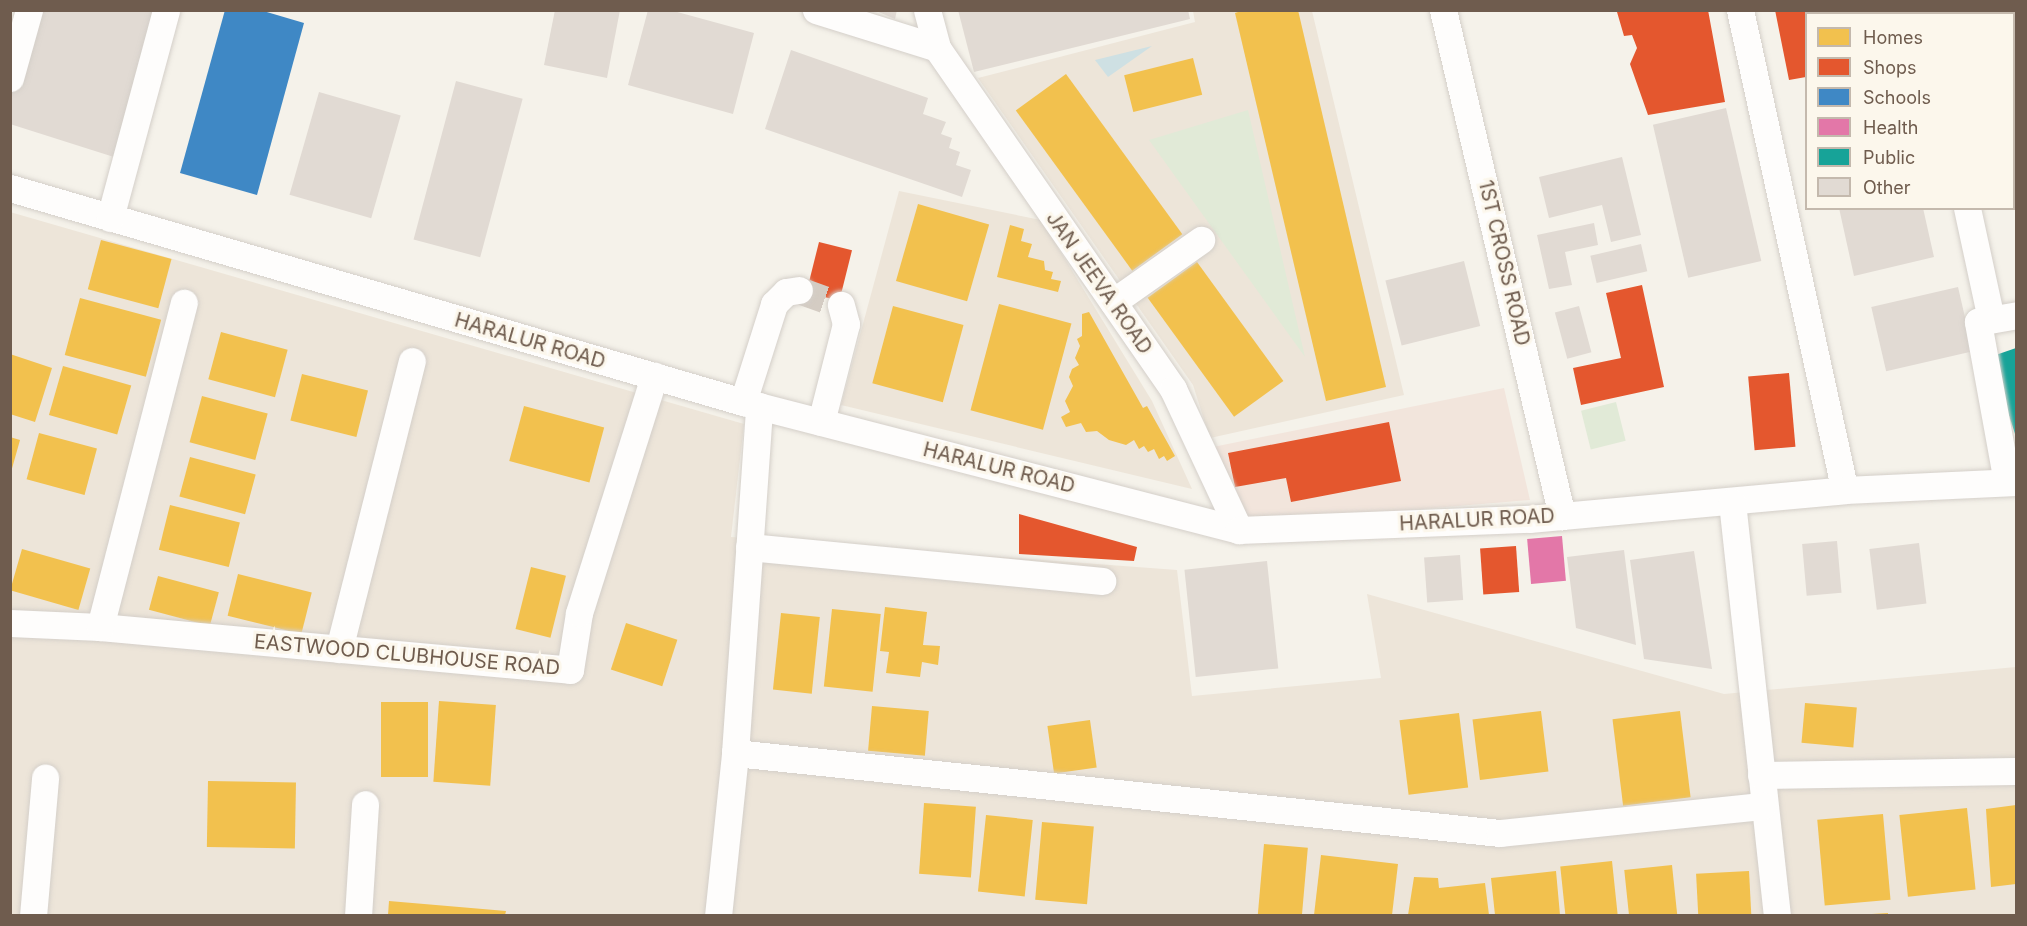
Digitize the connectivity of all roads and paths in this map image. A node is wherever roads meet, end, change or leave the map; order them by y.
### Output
1 (29, 10) edge
2 (166, 10) edge
3 (816, 10) edge
4 (927, 10) edge
5 (1443, 10) edge
6 (1740, 10) edge
7 (937, 48) junction
8 (10, 78) edge
9 (10, 188) edge
10 (1968, 210) edge
11 (110, 218) junction
12 (1201, 240) dead end
13 (799, 290) dead end
14 (1113, 302) junction
15 (184, 303) dead end
16 (841, 305) dead end
17 (2004, 317) edge
18 (412, 361) dead end
19 (654, 376) junction
20 (751, 404) junction
21 (821, 422) junction
22 (2012, 482) edge
23 (1845, 490) junction
24 (1732, 502) junction
25 (1562, 516) junction
26 (1239, 530) junction
27 (749, 547) junction
28 (1102, 581) dead end
29 (10, 623) edge
30 (100, 627) junction
31 (339, 649) junction
32 (735, 753) junction
33 (2016, 771) edge
34 (1761, 775) junction
35 (45, 778) dead end
36 (365, 804) dead end
37 (1763, 806) junction
38 (33, 915) edge
39 (358, 915) edge
40 (718, 915) edge
41 (1777, 915) edge

1 - 8 street
2 - 11 street
3 - 7 street
4 - 7 street, JAN JEEVA ROAD
5 - 25 street, 1ST CROSS ROAD
6 - 23 street
7 - 14 street, JAN JEEVA ROAD
9 - 11 street, HARALUR ROAD
10 - 17 street
11 - 19 street, HARALUR ROAD
12 - 14 street
13 - 20 street
14 - 26 street, JAN JEEVA ROAD
15 - 30 street
16 - 21 street
17 - 22 street
18 - 31 street
19 - 20 street, HARALUR ROAD
19 - 31 street, EASTWOOD CLUBHOUSE ROAD
20 - 21 street, HARALUR ROAD
20 - 27 street
21 - 26 street, HARALUR ROAD
22 - 23 street, HARALUR ROAD
23 - 24 street, HARALUR ROAD
24 - 25 street, HARALUR ROAD
24 - 34 street
25 - 26 street, HARALUR ROAD
27 - 28 street
27 - 32 street
29 - 30 street, EASTWOOD CLUBHOUSE ROAD
30 - 31 street, EASTWOOD CLUBHOUSE ROAD
32 - 37 street
32 - 40 street
33 - 34 street
34 - 37 street
35 - 38 street
36 - 39 street
37 - 41 street

